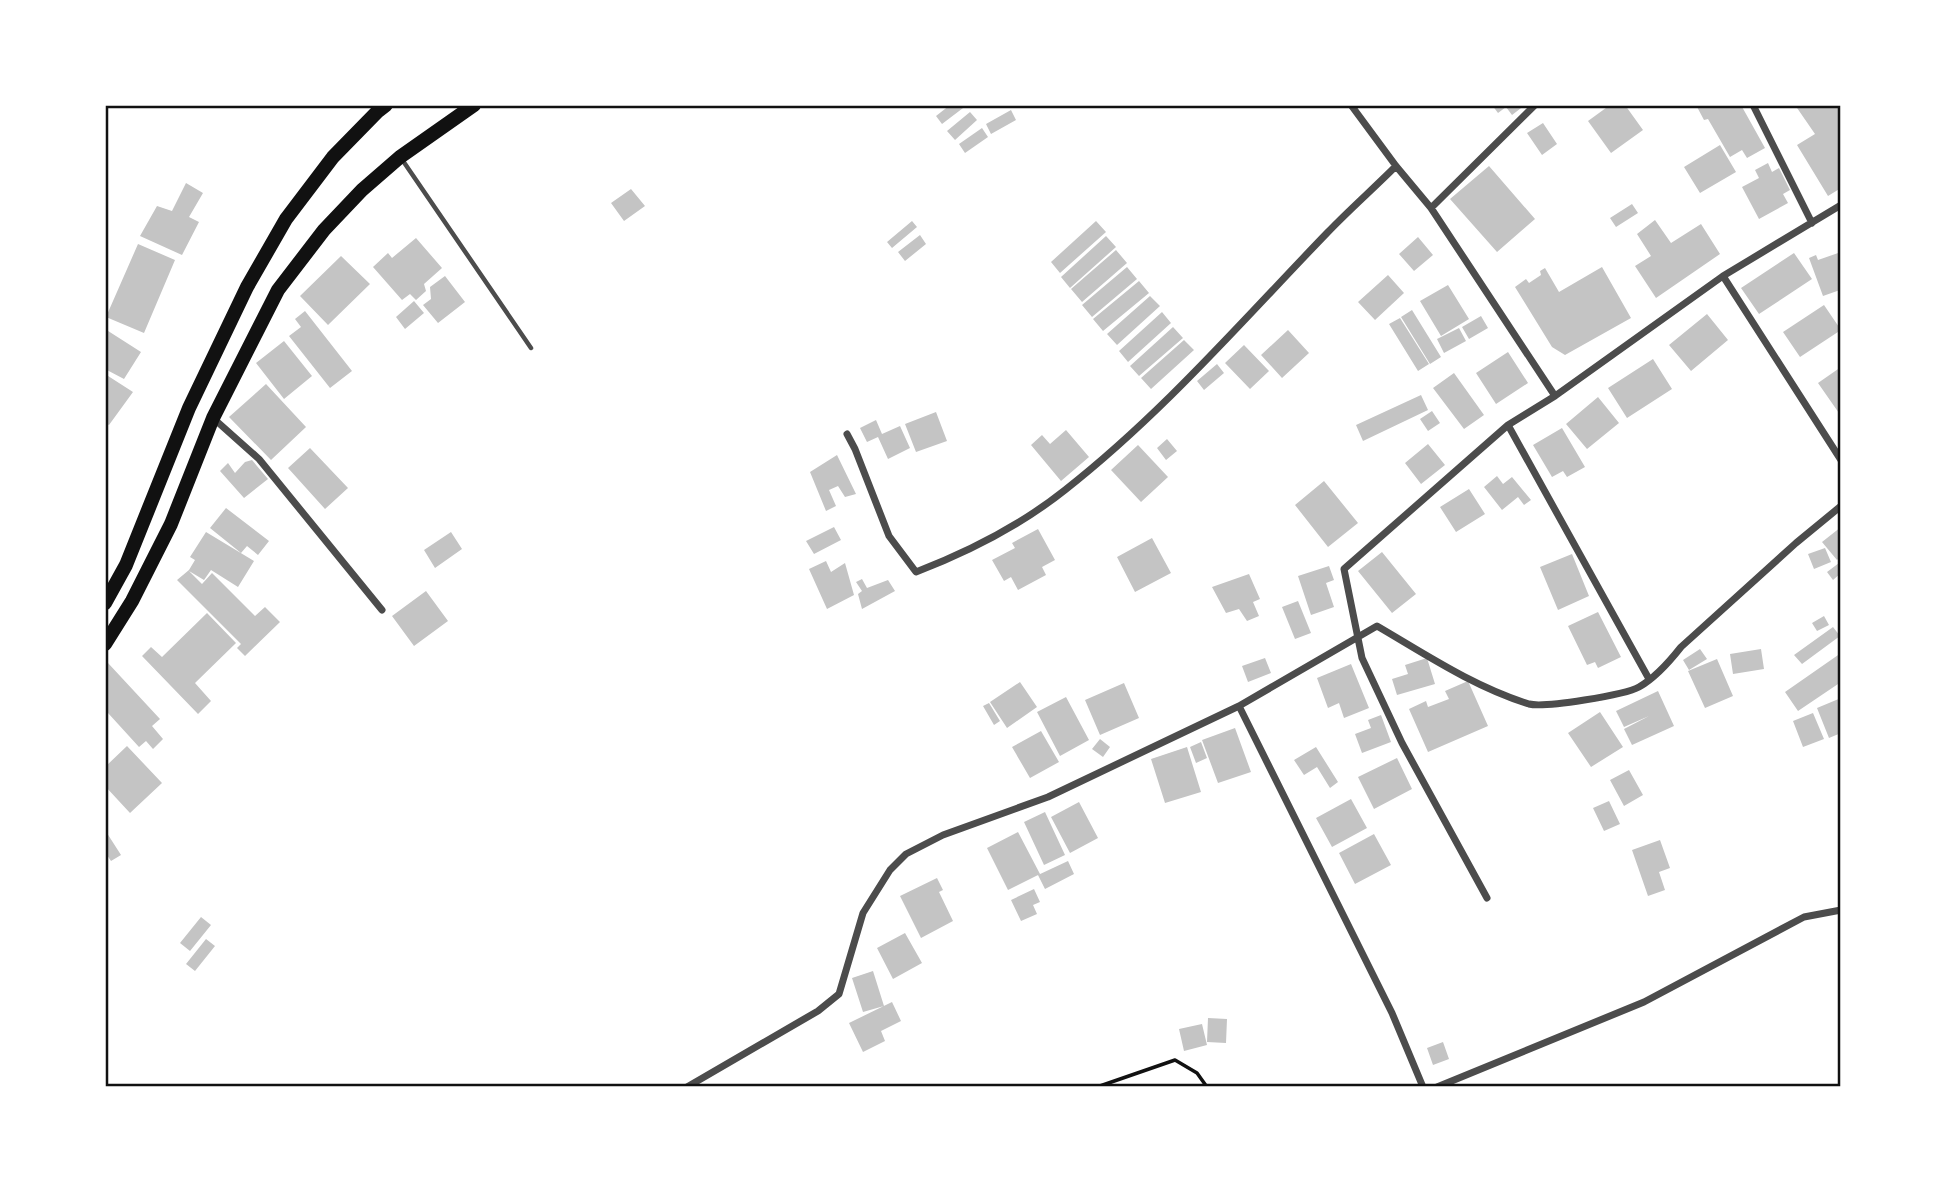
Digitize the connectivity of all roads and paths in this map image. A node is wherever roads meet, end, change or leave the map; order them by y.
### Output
1 (386, 105) edge
2 (474, 105) edge
3 (1351, 105) edge
4 (1535, 105) edge
5 (1757, 106) edge
6 (400, 157) junction
7 (1396, 166) junction
8 (1841, 205) edge
9 (1431, 208) junction
10 (1812, 223) junction
11 (1723, 276) junction
12 (531, 348) dead end
13 (1555, 396) junction
14 (213, 418) junction
15 (1508, 425) junction
16 (847, 434) dead end
17 (1841, 460) edge
18 (1841, 506) edge
19 (105, 603) edge
20 (382, 610) dead end
21 (1356, 638) junction
22 (105, 643) edge
23 (1649, 679) junction
24 (1238, 706) junction
25 (1487, 898) dead end
26 (1841, 910) edge
27 (687, 1087) edge
28 (1097, 1087) edge
29 (1207, 1087) edge
30 (1423, 1087) edge
31 (1437, 1087) edge

1 - 19 highway
2 - 6 highway
3 - 7 street
4 - 9 street
5 - 10 street
6 - 12 lane
6 - 14 highway
7 - 9 street
7 - 16 street
8 - 10 street
9 - 13 street
10 - 11 street
11 - 13 street
11 - 17 street
13 - 15 street
14 - 20 street
14 - 22 highway
15 - 21 street
15 - 23 street
18 - 23 street
21 - 23 street
21 - 24 street
21 - 25 street
24 - 27 street
24 - 30 street
26 - 31 street
28 - 29 path

